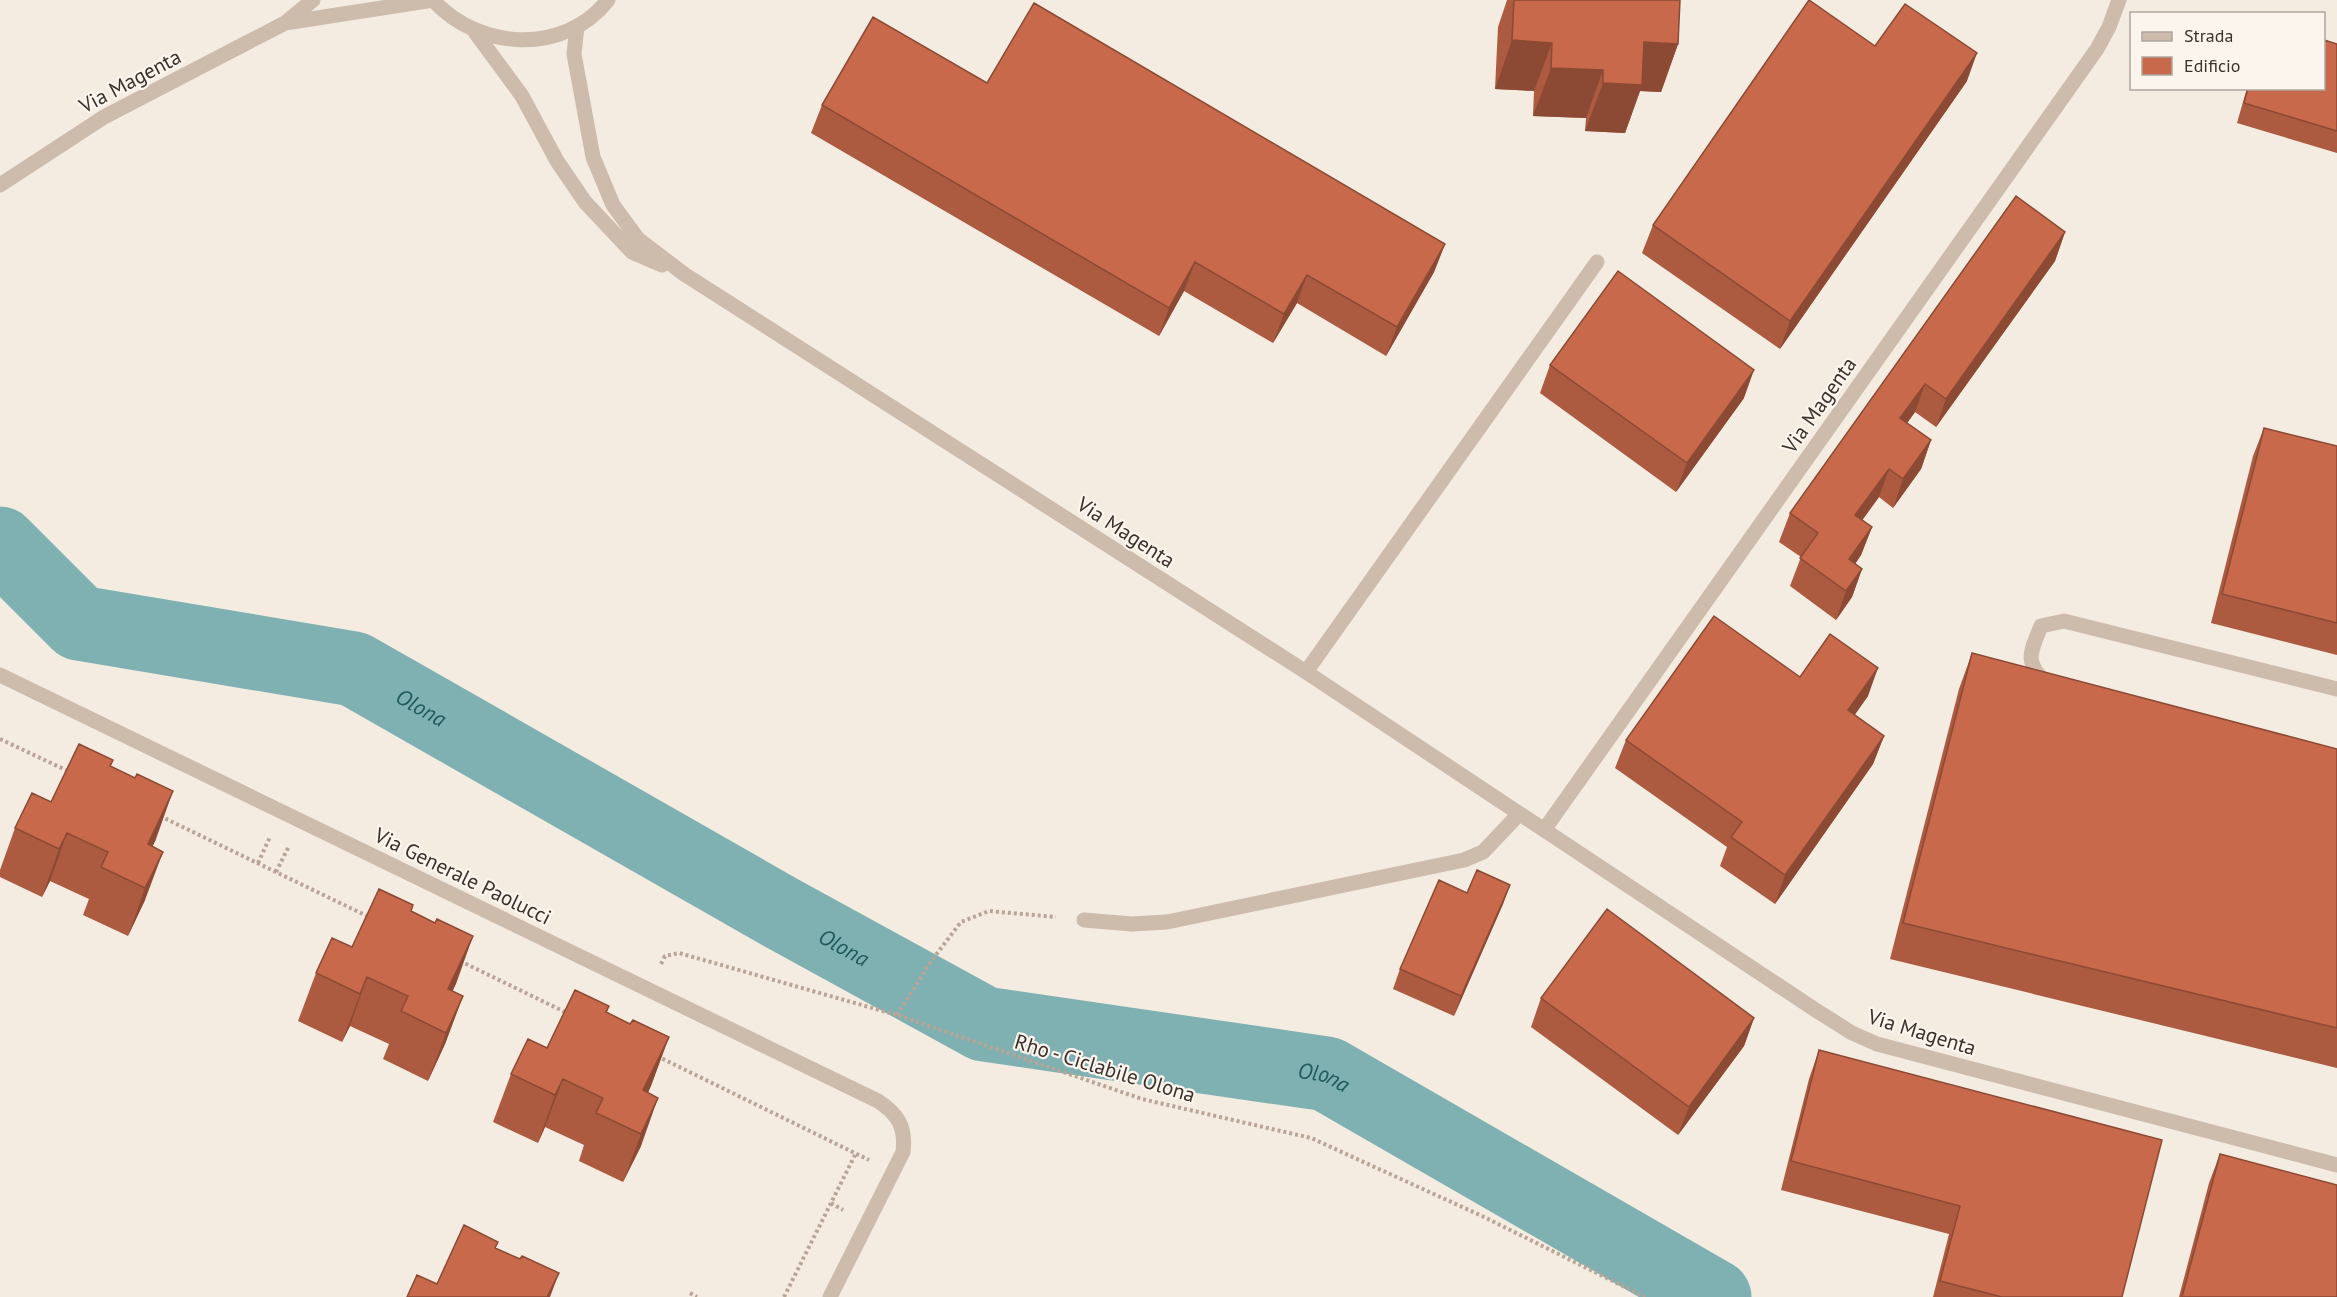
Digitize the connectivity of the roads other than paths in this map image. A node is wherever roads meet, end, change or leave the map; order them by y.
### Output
1 (313, 0) edge
2 (433, 0) edge
3 (608, 0) edge
4 (2119, 0) edge
5 (285, 23) junction
6 (577, 26) junction
7 (475, 32) junction
8 (0, 185) edge
9 (1597, 262) dead end
10 (684, 274) junction
11 (1306, 672) junction
12 (0, 675) edge
13 (2061, 688) edge
14 (2337, 689) edge
15 (1519, 814) junction
16 (1544, 830) junction
17 (1084, 920) road end
18 (2337, 1165) edge
19 (830, 1297) edge

1 - 5 street, Via Magenta
2 - 5 street, Via Magenta
2 - 7 street
3 - 6 street
4 - 16 street, Via Magenta
5 - 8 street, Via Magenta
6 - 7 street
6 - 10 street, Via Magenta
7 - 10 street, Via Magenta
9 - 11 street
10 - 11 street, Via Magenta
11 - 15 street, Via Magenta
12 - 19 street, Via Generale Paolucci
13 - 14 street
15 - 16 street, Via Magenta
15 - 17 street
16 - 18 street, Via Magenta

